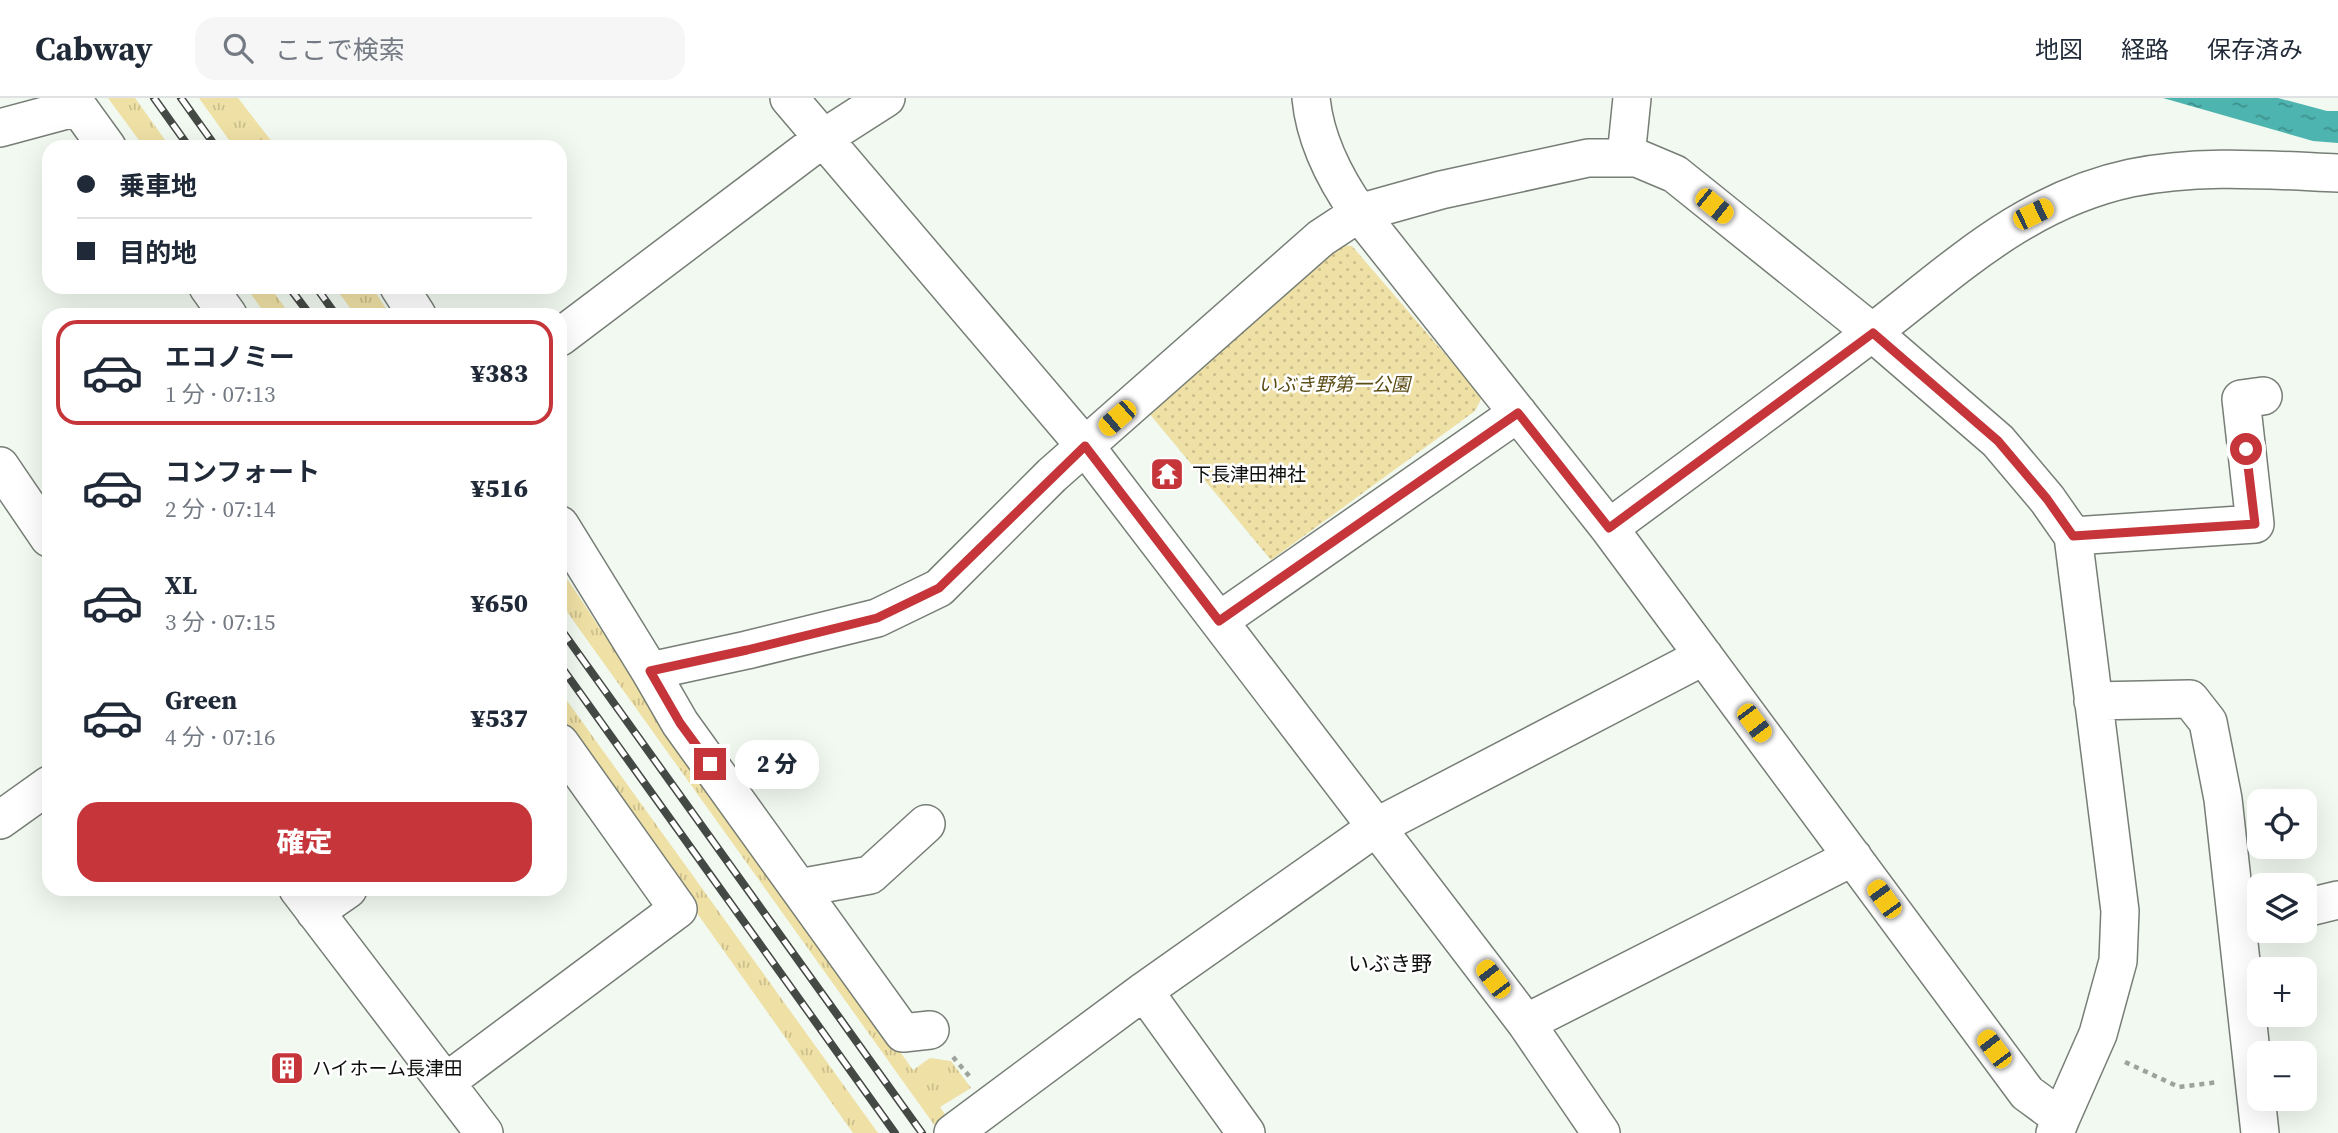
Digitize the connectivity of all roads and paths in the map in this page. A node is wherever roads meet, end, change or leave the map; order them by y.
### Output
1 (789, 98) edge
2 (886, 98) edge
3 (1311, 98) edge
4 (1632, 98) edge
5 (0, 128) edge
6 (822, 139) junction
7 (102, 140) edge
8 (1626, 157) junction
9 (2338, 173) edge
10 (1359, 214) junction
11 (567, 332) edge
12 (1873, 333) junction
13 (2241, 398) dead end
14 (1518, 413) junction
15 (1085, 446) junction
16 (0, 466) edge
17 (42, 528) edge
18 (1609, 528) junction
19 (567, 536) edge
20 (2073, 536) junction
21 (1219, 621) junction
22 (1704, 656) junction
23 (650, 671) junction
24 (2093, 701) junction
25 (567, 753) edge
26 (42, 790) edge
27 (0, 820) edge
28 (926, 824) dead end
29 (1377, 826) junction
30 (1853, 856) junction
31 (799, 888) junction
32 (324, 896) edge
33 (2338, 900) edge
34 (307, 901) edge
35 (2317, 905) edge
36 (2247, 911) edge
37 (2250, 943) edge
38 (1144, 991) junction
39 (1526, 1023) junction
40 (930, 1030) joint
41 (2120, 1060) dead end
42 (446, 1082) junction
43 (2213, 1082) dead end
44 (993, 1105) junction
45 (2058, 1126) edge
46 (484, 1133) edge
47 (953, 1133) edge
48 (1246, 1133) edge
49 (1601, 1133) edge
50 (2260, 1133) edge

1 - 6 street
2 - 6 street
3 - 10 street
4 - 8 street
5 - 7 street
6 - 11 street
6 - 15 street
8 - 10 street
8 - 12 street
9 - 12 street
10 - 14 street
10 - 15 street
12 - 18 street
12 - 20 street
13 - 20 street
14 - 18 street
14 - 21 street
15 - 21 street
15 - 23 street
16 - 17 street
18 - 22 street
19 - 23 street
20 - 24 street
21 - 29 street
22 - 29 street
22 - 30 street
23 - 31 street
24 - 36 street
24 - 45 street
25 - 42 street
26 - 27 street
28 - 31 street
29 - 38 street
29 - 39 street
30 - 39 street
30 - 45 street
31 - 40 street
32 - 34 street
33 - 35 street
34 - 42 street
37 - 50 street
38 - 44 street
38 - 48 street
39 - 49 street
40 - 44 path
41 - 43 path
42 - 46 street
44 - 47 street

